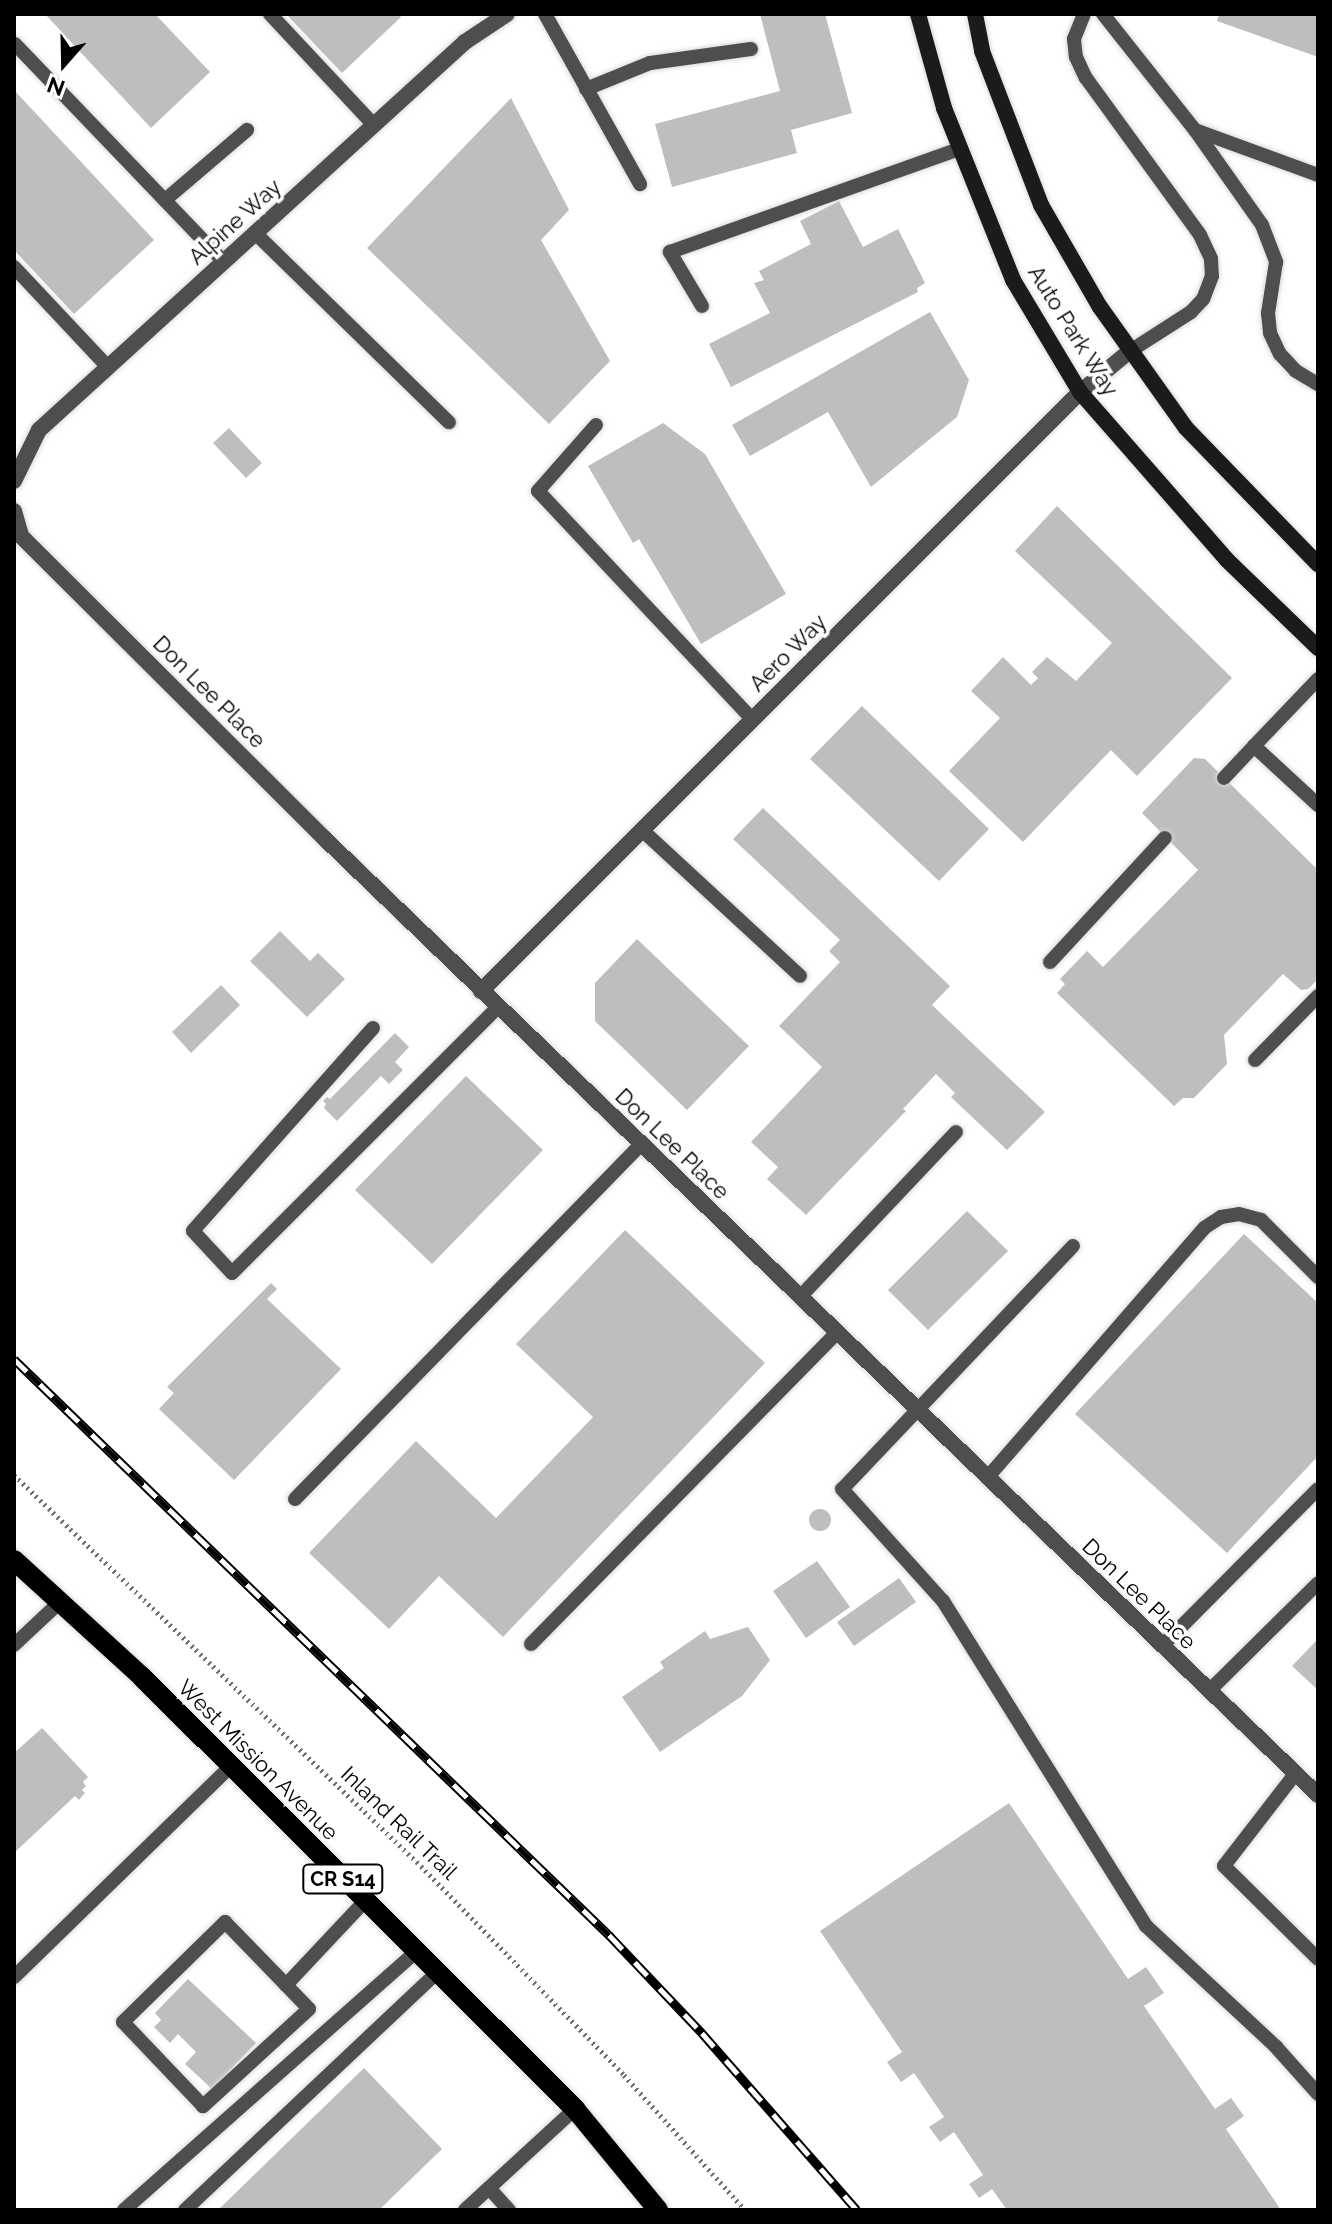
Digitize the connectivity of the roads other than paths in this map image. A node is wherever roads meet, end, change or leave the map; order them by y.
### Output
1 (270, 14) edge
2 (507, 14) edge
3 (545, 14) edge
4 (918, 14) edge
5 (975, 14) edge
6 (1084, 14) edge
7 (1103, 14) edge
8 (15, 44) edge
9 (751, 49) dead end
10 (586, 89) junction
11 (374, 125) junction
12 (247, 130) dead end
13 (1195, 130) junction
14 (959, 149) junction
15 (1318, 175) edge
16 (640, 184) dead end
17 (165, 200) junction
18 (255, 233) junction
19 (224, 262) junction
20 (14, 267) edge
21 (702, 306) dead end
22 (1130, 351) junction
23 (108, 367) junction
24 (1318, 384) edge
25 (1080, 392) junction
26 (449, 422) dead end
27 (596, 425) dead end
28 (14, 481) edge
29 (14, 511) edge
30 (18, 539) edge
31 (1318, 564) edge
32 (1318, 648) edge
33 (1318, 679) edge
34 (752, 719) junction
35 (1254, 746) junction
36 (1224, 778) dead end
37 (1318, 805) edge
38 (642, 830) junction
39 (1165, 838) dead end
40 (1050, 962) dead end
41 (800, 976) dead end
42 (481, 991) junction
43 (1318, 996) edge
44 (498, 1007) junction
45 (373, 1028) dead end
46 (1255, 1060) dead end
47 (956, 1132) dead end
48 (641, 1145) junction
49 (1073, 1246) dead end
50 (1318, 1277) edge
51 (800, 1297) junction
52 (837, 1333) junction
53 (919, 1412) junction
54 (987, 1478) junction
55 (1318, 1489) edge
56 (295, 1499) dead end
57 (14, 1560) edge
58 (1318, 1583) edge
59 (60, 1602) junction
60 (531, 1644) dead end
61 (14, 1645) edge
62 (1162, 1646) junction
63 (1209, 1691) junction
64 (230, 1767) junction
65 (1295, 1774) junction
66 (1318, 1795) edge
67 (365, 1901) junction
68 (417, 1951) junction
69 (1318, 1959) edge
70 (438, 1972) junction
71 (14, 1977) edge
72 (286, 1985) junction
73 (1318, 2094) edge
74 (575, 2109) junction
75 (489, 2188) junction
76 (124, 2210) edge
77 (185, 2210) edge
78 (465, 2210) edge
79 (509, 2210) edge
80 (658, 2210) edge

1 - 11 lane
2 - 11 street, Alpine Way
3 - 10 lane
4 - 14 main road, Auto Park Way
5 - 22 main road, Auto Park Way
6 - 22 lane
7 - 13 lane
8 - 17 lane
9 - 10 lane
10 - 16 lane
11 - 18 street, Alpine Way
12 - 17 lane
13 - 15 lane
13 - 24 lane
14 - 21 lane
14 - 25 main road, Auto Park Way
17 - 19 lane
18 - 19 street, Alpine Way
18 - 26 lane
19 - 23 street, Alpine Way
20 - 23 lane
22 - 25 street, Aero Way
22 - 31 main road, Auto Park Way
23 - 28 street, Alpine Way
25 - 32 main road, Auto Park Way
25 - 34 street, Aero Way
27 - 34 lane
29 - 30 street, Don Lee Place
30 - 42 street, Don Lee Place
33 - 35 lane
34 - 38 street, Aero Way
35 - 36 lane
35 - 37 lane
38 - 41 lane
38 - 42 street, Aero Way
39 - 40 lane
42 - 44 street, Don Lee Place
43 - 46 lane
44 - 45 lane
44 - 48 street, Don Lee Place
47 - 51 lane
48 - 51 street, Don Lee Place
48 - 56 lane
49 - 53 lane
50 - 54 lane
51 - 52 street, Don Lee Place
52 - 53 street, Don Lee Place
52 - 60 lane
53 - 54 street, Don Lee Place
53 - 73 lane
54 - 62 street, Don Lee Place
55 - 62 lane
57 - 59 main road, West Mission Avenue / CR S14
58 - 63 lane
59 - 61 lane
59 - 64 main road, West Mission Avenue / CR S14
62 - 63 street, Don Lee Place
63 - 65 street, Don Lee Place
64 - 67 main road, West Mission Avenue / CR S14
64 - 71 lane
65 - 66 street, Don Lee Place
65 - 69 lane
67 - 68 main road, West Mission Avenue / CR S14
67 - 72 lane
68 - 70 main road, West Mission Avenue / CR S14
68 - 76 lane
70 - 74 main road, West Mission Avenue / CR S14
70 - 77 lane
72 - 72 lane
74 - 75 lane
74 - 80 main road, West Mission Avenue / CR S14
75 - 78 lane
75 - 79 lane

